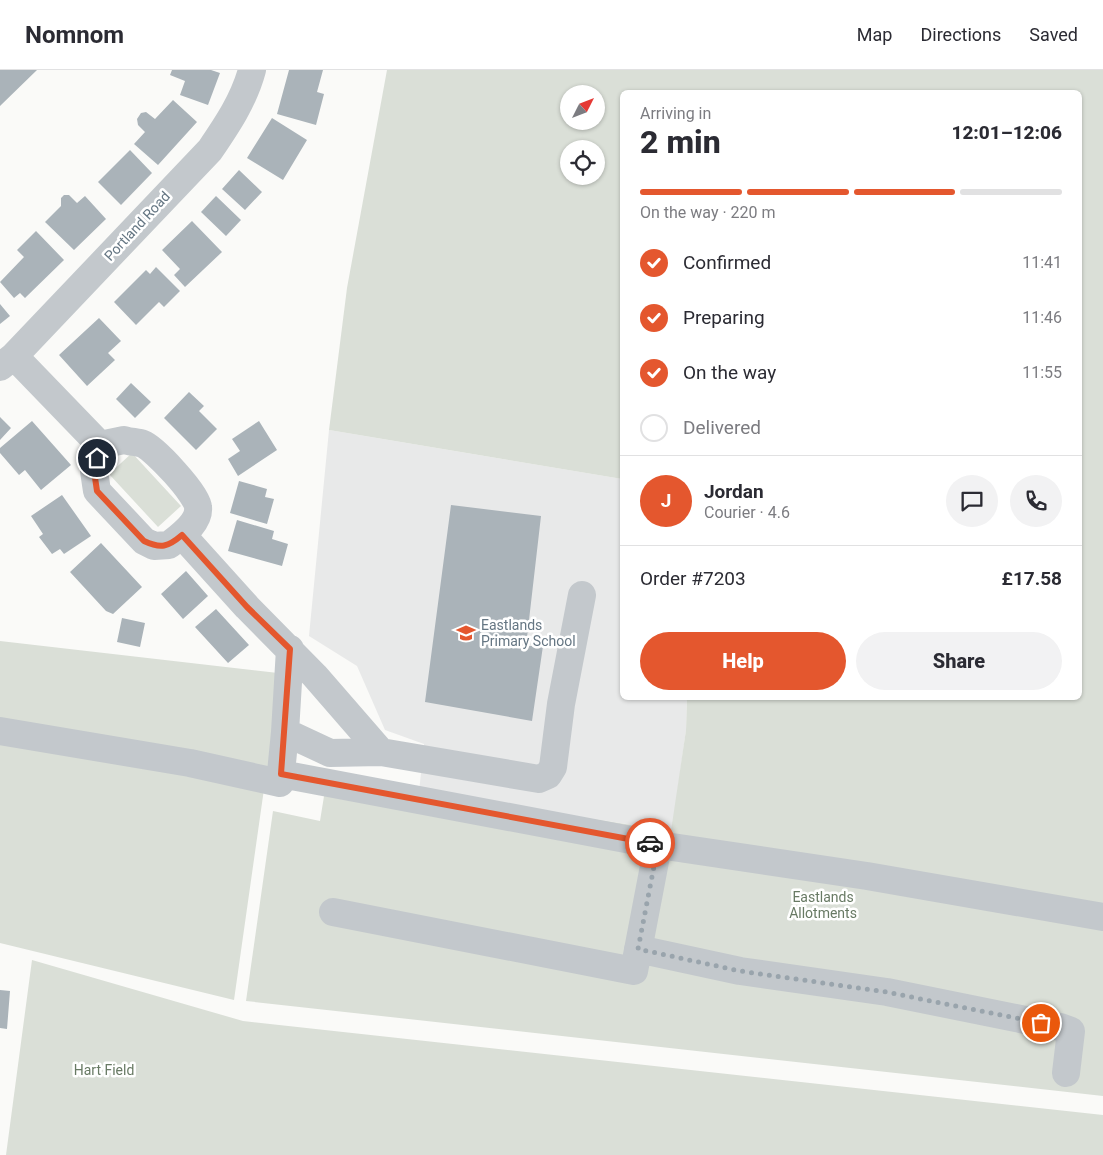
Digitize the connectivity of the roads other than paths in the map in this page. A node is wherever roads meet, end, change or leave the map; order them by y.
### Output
1 (252, 70) edge
2 (7, 362) edge
3 (100, 445) junction
4 (182, 535) junction
5 (582, 595) dead end
6 (290, 649) junction
7 (0, 731) edge
8 (285, 732) junction
9 (381, 752) junction
10 (281, 774) junction
11 (652, 844) junction
12 (333, 912) dead end
13 (1103, 917) edge
14 (638, 949) junction
15 (1066, 1074) dead end

1 - 2 street, Portland Road
2 - 3 street
3 - 4 street
3 - 4 street
4 - 6 street
5 - 9 street
6 - 8 street
6 - 9 street
7 - 10 street
8 - 9 street
8 - 10 street
10 - 11 street
11 - 13 street
11 - 14 street
12 - 14 street
14 - 15 street

